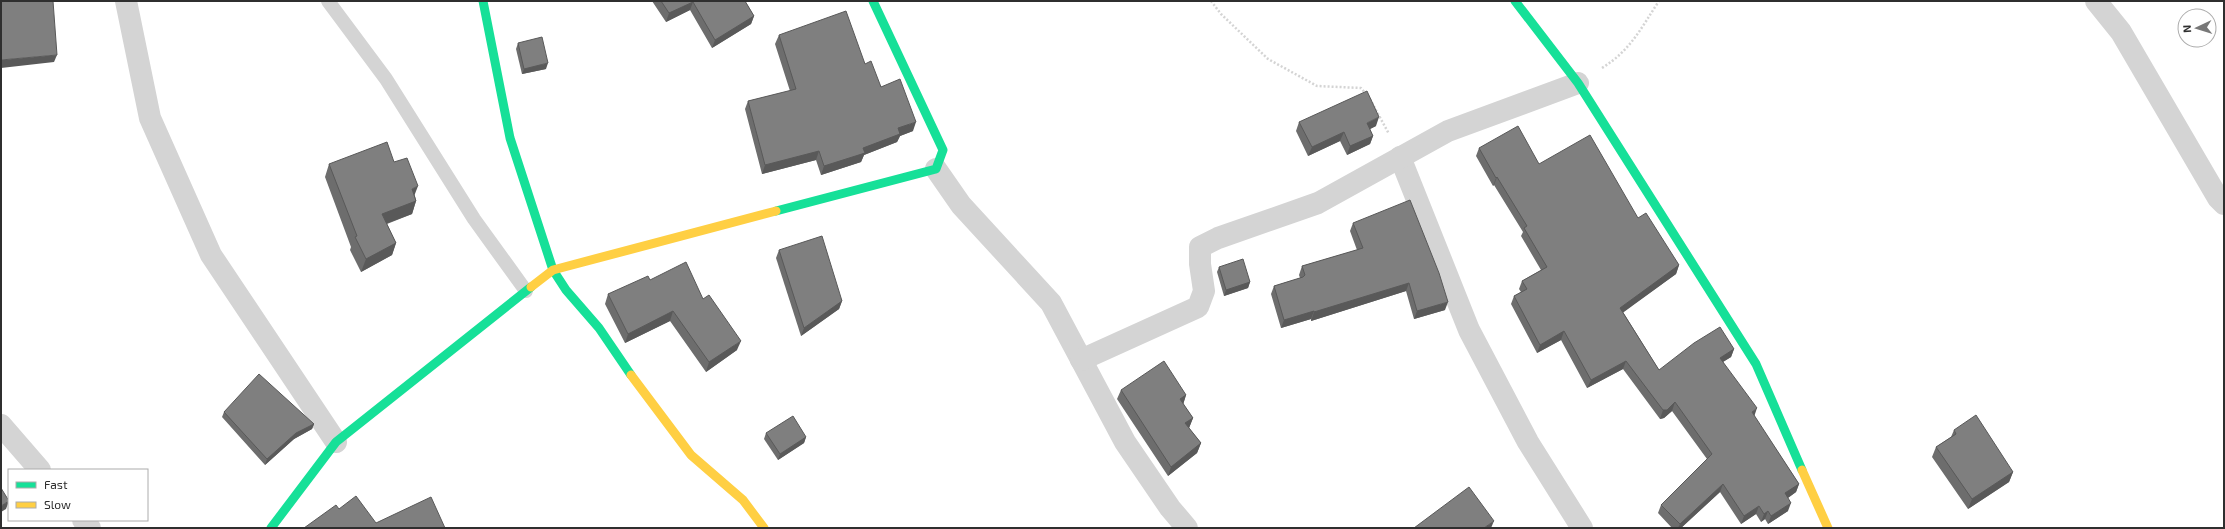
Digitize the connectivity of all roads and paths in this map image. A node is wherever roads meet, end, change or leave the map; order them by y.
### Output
1 (126, 1) edge
2 (328, 1) edge
3 (483, 1) edge
4 (873, 1) edge
5 (1211, 1) edge
6 (1514, 1) edge
7 (1659, 1) edge
8 (2096, 1) edge
9 (1578, 83) junction
10 (1400, 157) junction
11 (936, 169) junction
12 (2224, 204) edge
13 (553, 270) junction
14 (526, 291) junction
15 (1081, 360) junction
16 (1, 425) edge
17 (336, 442) junction
18 (39, 469) edge
19 (271, 528) edge
20 (764, 528) edge
21 (1187, 528) edge
22 (1582, 528) edge
23 (1828, 528) edge

1 - 17 street
2 - 14 lane
3 - 13 street
4 - 11 street
5 - 10 path
6 - 9 street
7 - 9 path
8 - 12 street
9 - 10 street
9 - 23 street
10 - 15 street
10 - 22 street
11 - 13 street
11 - 15 street
13 - 14 street
13 - 20 street
14 - 17 street
15 - 21 street
16 - 18 street
17 - 19 street

